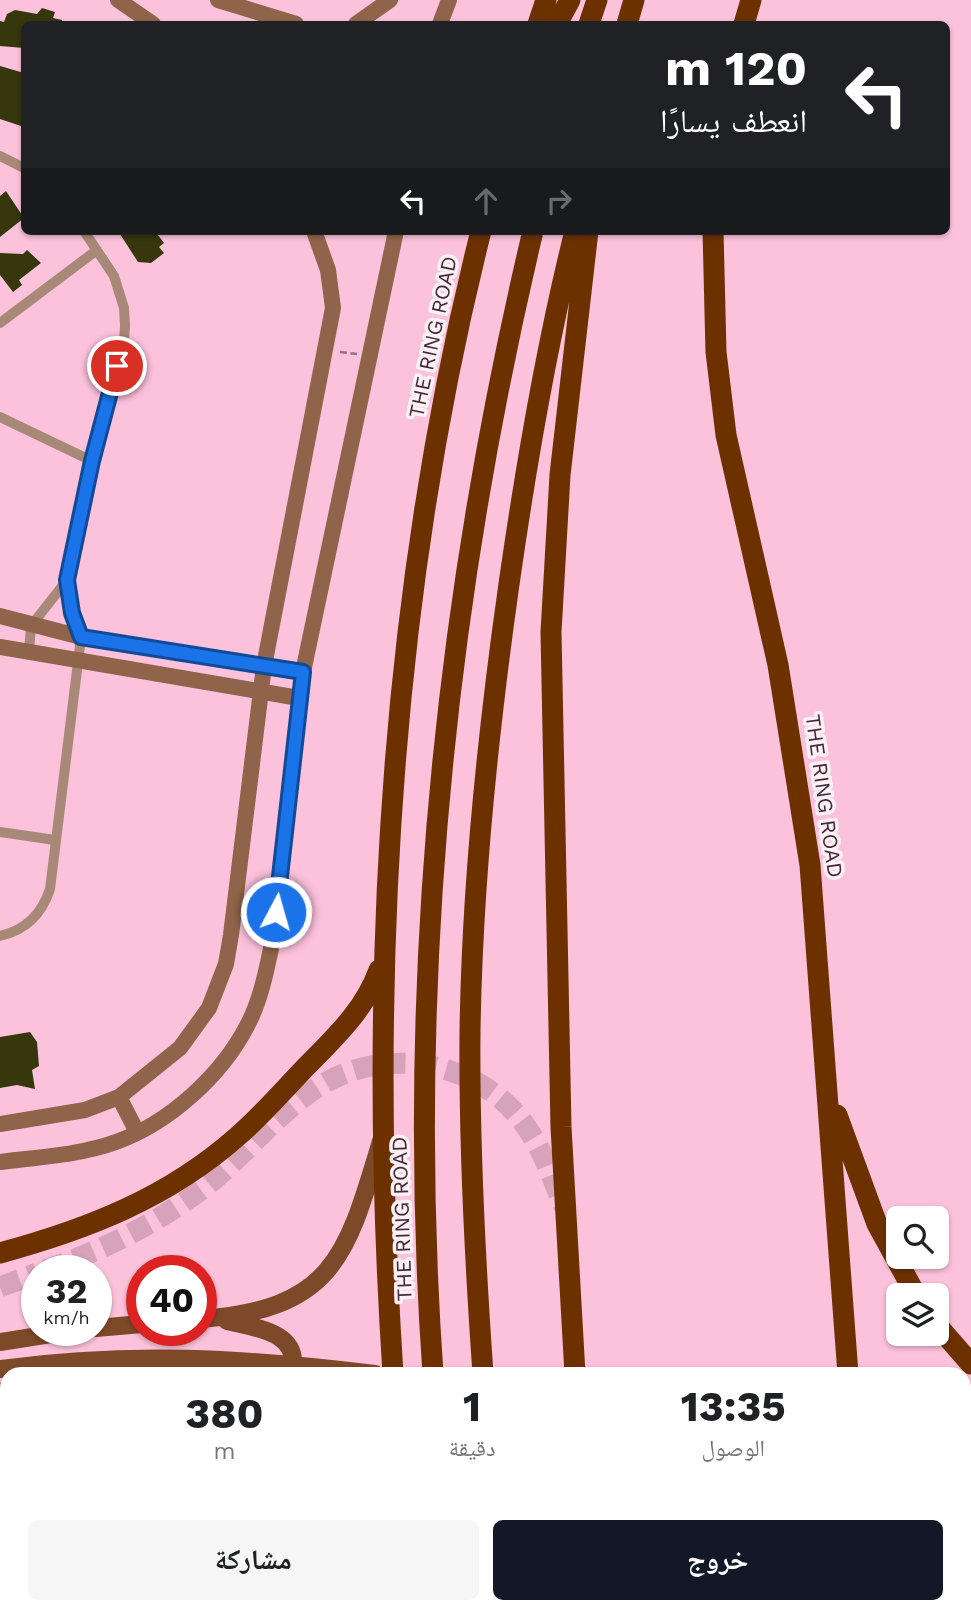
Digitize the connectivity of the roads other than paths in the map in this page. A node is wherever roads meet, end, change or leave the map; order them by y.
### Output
1 (118, 0) edge
2 (218, 0) edge
3 (390, 0) edge
4 (449, 0) edge
5 (546, 0) edge
6 (570, 0) edge
7 (597, 0) edge
8 (634, 0) edge
9 (751, 0) edge
10 (149, 21) edge
11 (286, 21) edge
12 (360, 21) edge
13 (441, 21) edge
14 (539, 21) edge
15 (559, 21) edge
16 (590, 21) edge
17 (628, 21) edge
18 (745, 21) edge
19 (0, 156) edge
20 (21, 166) edge
21 (87, 235) edge
22 (315, 235) edge
23 (396, 235) edge
24 (480, 235) edge
25 (532, 235) edge
26 (574, 235) edge
27 (588, 235) edge
28 (713, 235) edge
29 (97, 250) junction
30 (0, 323) edge
31 (0, 417) edge
32 (92, 461) junction
33 (67, 580) junction
34 (0, 616) edge
35 (31, 626) junction
36 (81, 637) junction
37 (0, 647) edge
38 (29, 651) junction
39 (77, 661) junction
40 (264, 666) junction
41 (303, 672) junction
42 (261, 690) junction
43 (299, 698) junction
44 (0, 832) edge
45 (55, 840) junction
46 (0, 936) edge
47 (384, 958) junction
48 (827, 1086) junction
49 (119, 1097) junction
50 (0, 1124) edge
51 (137, 1132) junction
52 (383, 1135) junction
53 (0, 1161) edge
54 (0, 1253) edge
55 (909, 1283) edge
56 (217, 1317) edge
57 (217, 1321) edge
58 (21, 1339) edge
59 (949, 1339) edge
60 (0, 1342) edge
61 (971, 1364) edge
62 (17, 1367) edge
63 (291, 1367) edge
64 (301, 1367) edge
65 (393, 1367) edge
66 (433, 1367) edge
67 (482, 1367) edge
68 (575, 1367) edge
69 (847, 1367) edge

1 - 10 street
2 - 11 street
3 - 12 street
4 - 13 street
5 - 14 highway
6 - 15 highway
7 - 16 highway
8 - 17 highway
9 - 18 highway
19 - 20 street
21 - 29 street
22 - 40 street
23 - 41 street
24 - 47 highway, THE RING ROAD
25 - 66 highway, THE RING ROAD
26 - 67 highway
27 - 68 highway
28 - 48 highway, THE RING ROAD
29 - 30 street
29 - 32 street
31 - 32 street
32 - 33 street
33 - 35 street
33 - 36 street
34 - 35 street
35 - 36 street
35 - 38 street
36 - 39 street
36 - 40 street
37 - 38 street
38 - 39 street
39 - 42 street
39 - 45 street
40 - 41 street
40 - 42 street
41 - 43 street
42 - 43 street
42 - 49 street
43 - 51 street
44 - 45 street
45 - 46 street
47 - 52 highway, THE RING ROAD
47 - 54 highway
48 - 55 highway
48 - 69 highway, THE RING ROAD
49 - 50 street
49 - 51 street
51 - 53 street
52 - 56 main road
52 - 65 highway, THE RING ROAD
57 - 63 main road
58 - 60 main road
59 - 61 highway
62 - 64 main road, bridge

